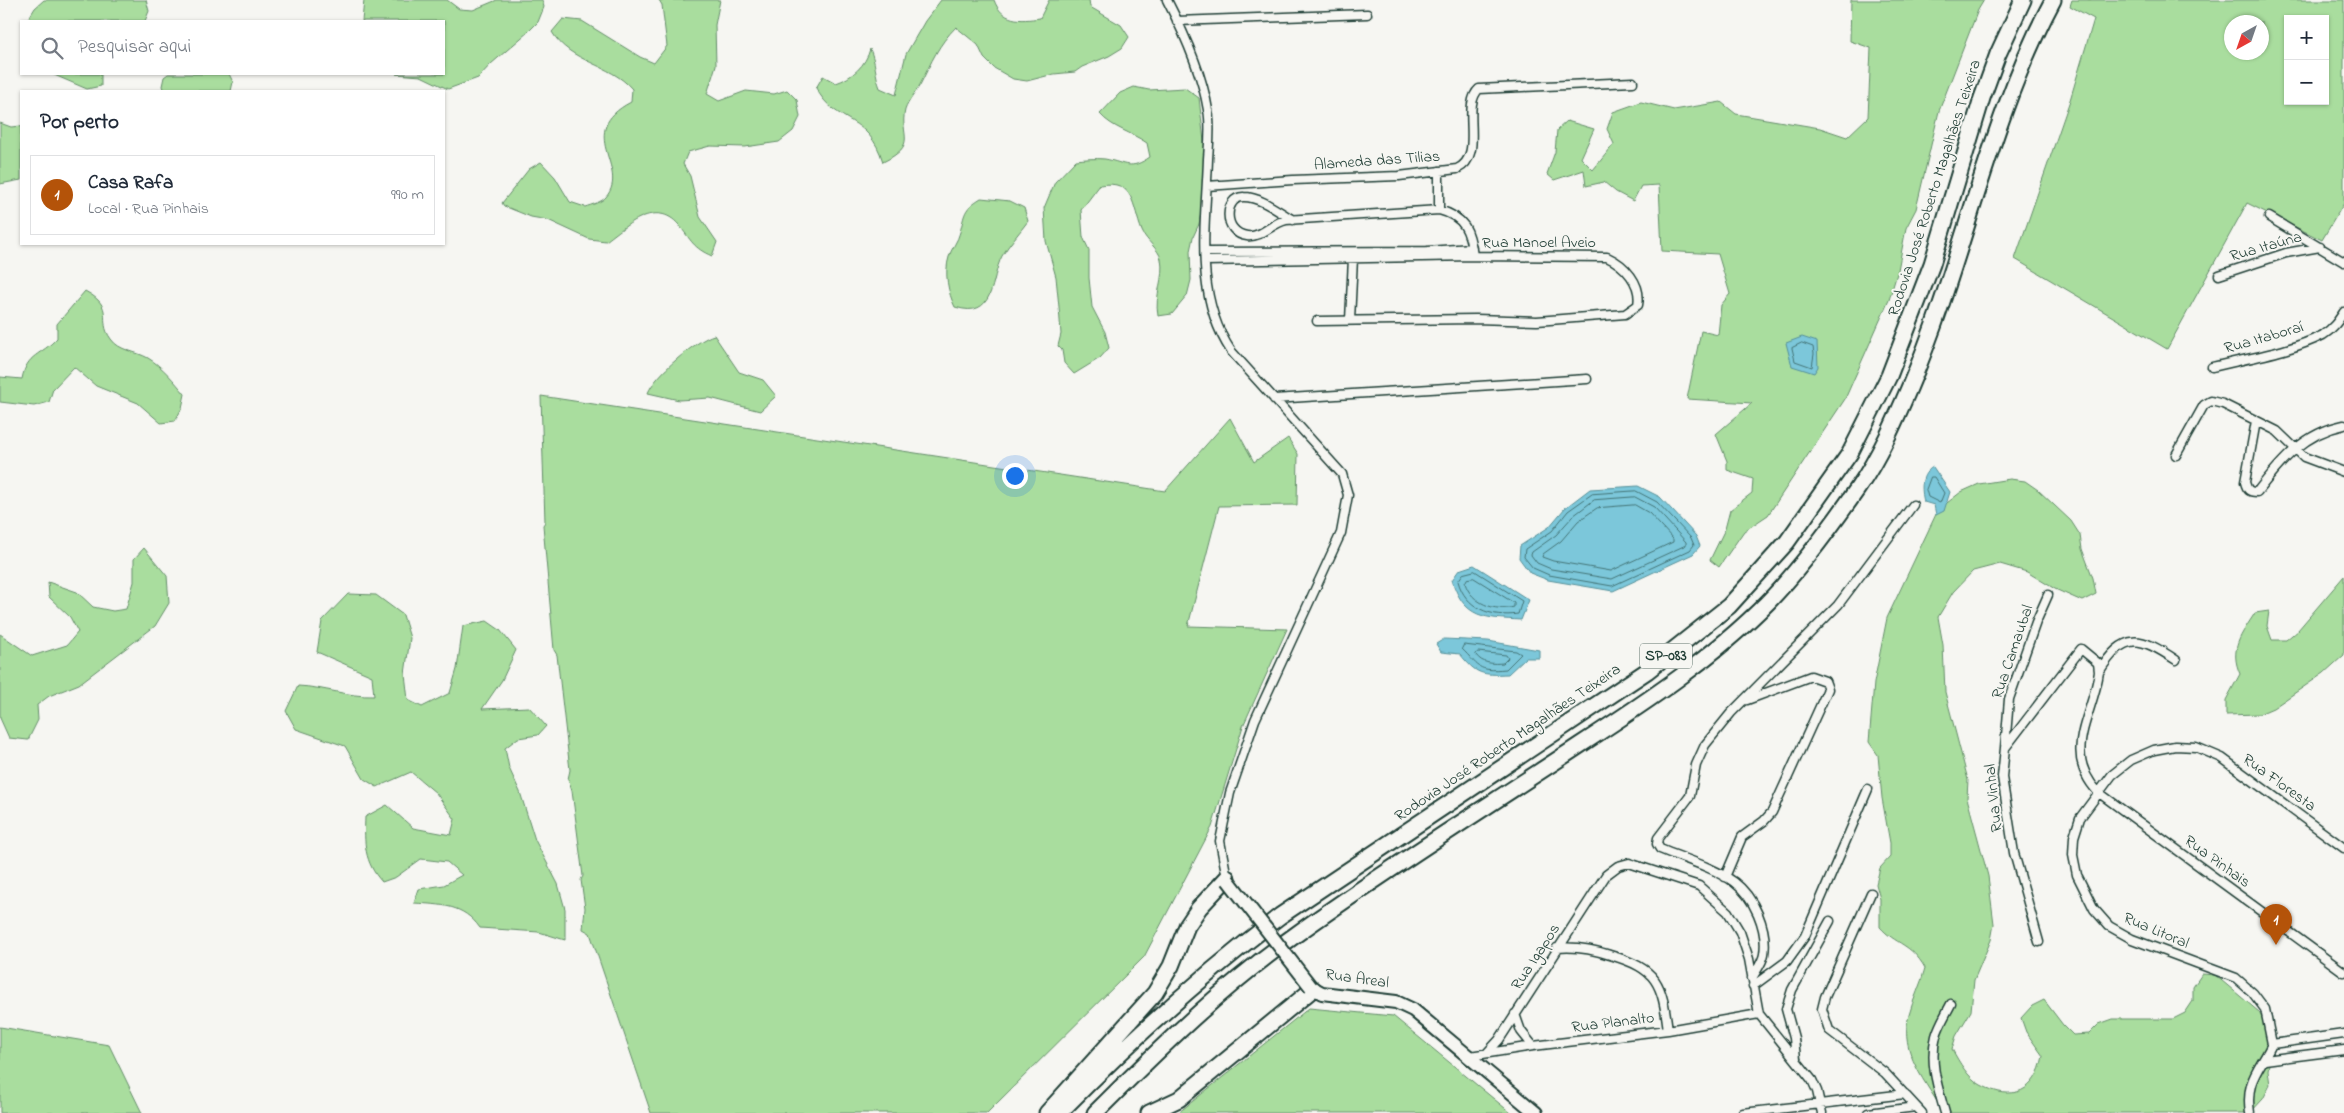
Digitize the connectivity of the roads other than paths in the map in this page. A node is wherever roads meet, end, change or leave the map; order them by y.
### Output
1 (1166, 0) edge
2 (2024, 0) edge
3 (2053, 0) edge
4 (1366, 14) dead end
5 (1177, 20) junction
6 (1633, 82) dead end
7 (1439, 171) junction
8 (1207, 186) junction
9 (1439, 210) junction
10 (2268, 217) dead end
11 (1293, 220) junction
12 (2320, 247) junction
13 (1205, 252) junction
14 (1472, 252) junction
15 (1354, 258) junction
16 (1205, 261) junction
17 (2344, 262) edge
18 (2220, 275) dead end
19 (2344, 312) edge
20 (1350, 320) junction
21 (1317, 321) dead end
22 (2212, 367) dead end
23 (1587, 379) dead end
24 (1274, 399) junction
25 (2256, 421) junction
26 (2344, 425) edge
27 (2294, 448) junction
28 (2176, 455) dead end
29 (2344, 472) edge
30 (1913, 505) dead end
31 (2048, 595) dead end
32 (2176, 660) dead end
33 (2099, 672) junction
34 (1744, 701) junction
35 (2005, 748) junction
36 (1868, 789) dead end
37 (2098, 792) junction
38 (2344, 848) edge
39 (1725, 877) junction
40 (1227, 879) junction
41 (1871, 894) dead end
42 (1830, 921) dead end
43 (2039, 942) dead end
44 (1557, 948) junction
45 (2344, 972) edge
46 (1752, 982) junction
47 (1312, 988) junction
48 (1951, 1004) dead end
49 (1515, 1014) junction
50 (1759, 1014) junction
51 (1668, 1030) junction
52 (2344, 1034) edge
53 (2272, 1044) junction
54 (1533, 1046) junction
55 (2344, 1050) edge
56 (1487, 1053) junction
57 (1470, 1056) junction
58 (1796, 1059) junction
59 (2265, 1060) junction
60 (1906, 1094) junction
61 (1820, 1103) junction
62 (1919, 1110) edge
63 (1047, 1113) edge
64 (1059, 1113) edge
65 (1095, 1113) edge
66 (1149, 1113) edge
67 (1536, 1113) edge
68 (1743, 1113) edge
69 (1822, 1113) edge
70 (1868, 1113) edge
71 (1945, 1113) edge
72 (2250, 1113) edge

1 - 5 street
2 - 64 highway, Rodovia José Roberto Magalhães Teixeira / SP-083
3 - 65 highway, SP-083
4 - 5 street
5 - 8 street
6 - 7 street, Alameda das Tilias
7 - 8 street, Alameda das Tilias
7 - 9 street
8 - 13 street
9 - 11 street
9 - 14 street
10 - 12 street
11 - 11 street
12 - 17 street
12 - 18 street, Rua Itaúna
13 - 14 street
13 - 16 street
14 - 15 street, Rua Manoel Aveio
14 - 20 street, Rua Manoel Aveio
15 - 16 street, Rua Manoel Aveio
15 - 20 street
16 - 24 street
19 - 22 street, Rua Itaboraí
20 - 21 street, Rua Manoel Aveio
23 - 24 street
24 - 40 street
25 - 27 street
25 - 27 street
25 - 28 street
26 - 27 street
27 - 29 street
30 - 34 street
31 - 35 street, Rua Camaubal
32 - 33 street
33 - 35 street, Rua Vinhal
33 - 37 street
34 - 39 street
34 - 39 street
35 - 43 street, Rua Vinhal
36 - 46 street
37 - 38 street, Rua Floresta
37 - 45 street, Rua Pinhais
37 - 53 street, Rua Litoral
39 - 46 street
40 - 47 main road, bridge
40 - 63 highway
41 - 60 street
42 - 58 street
44 - 46 street, Rua Igapos
44 - 49 street, Rua Igapos
44 - 51 street
46 - 50 street
47 - 57 main road, Rua Areal
47 - 66 highway
48 - 71 street
49 - 54 street
49 - 56 street, Rua Igapos
50 - 51 street, Rua Planalto
50 - 58 street
51 - 54 street, Rua Planalto
52 - 53 street
53 - 59 street
54 - 56 street, Rua Planalto
55 - 59 street
56 - 57 street, Rua Planalto
57 - 67 main road, Rua Areal
58 - 61 street
59 - 72 street
60 - 61 street
60 - 62 street
61 - 68 street
61 - 69 street
62 - 70 street

